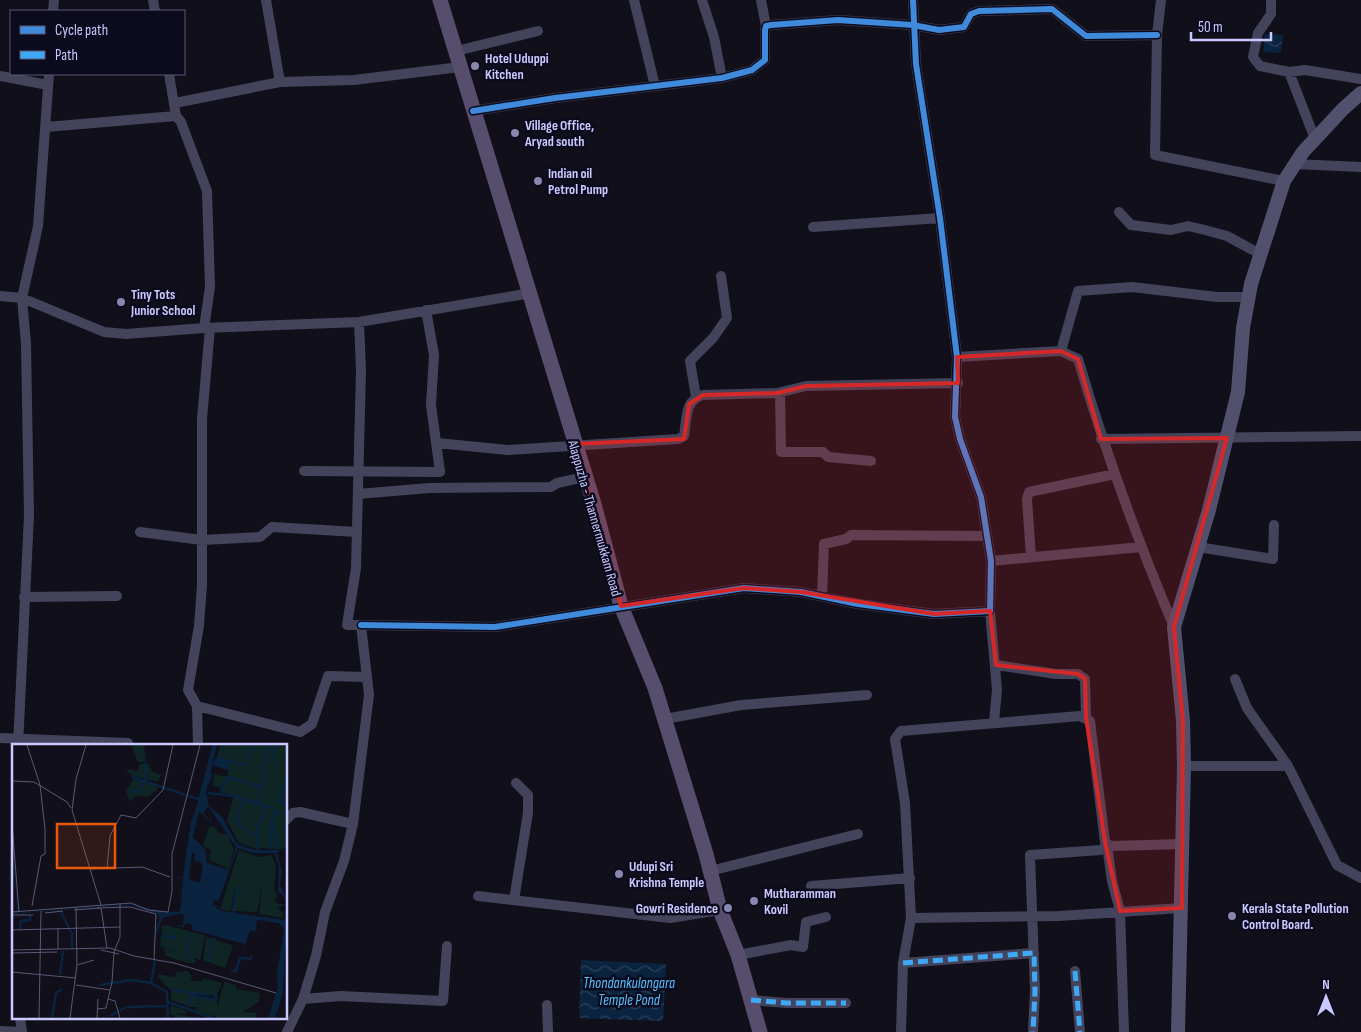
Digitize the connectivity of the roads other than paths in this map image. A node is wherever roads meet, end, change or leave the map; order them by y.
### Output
1 (266, 0) edge
2 (440, 0) edge
3 (634, 0) edge
4 (702, 0) edge
5 (761, 0) edge
6 (913, 0) edge
7 (1161, 0) edge
8 (1271, 0) edge
9 (913, 25) junction
10 (766, 26) junction
11 (538, 31) dead end
12 (1157, 35) junction
13 (456, 51) junction
14 (460, 67) junction
15 (1289, 72) junction
16 (49, 75) edge
17 (169, 75) edge
18 (0, 76) edge
19 (722, 78) junction
20 (1361, 79) edge
21 (280, 82) junction
22 (48, 85) junction
23 (655, 86) junction
24 (1361, 93) edge
25 (175, 104) junction
26 (473, 111) junction
27 (176, 116) junction
28 (46, 127) junction
29 (1315, 138) junction
30 (1294, 164) junction
31 (1361, 167) edge
32 (1284, 181) junction
33 (1119, 212) dead end
34 (940, 218) junction
35 (813, 227) dead end
36 (1260, 254) junction
37 (721, 276) dead end
38 (531, 293) junction
39 (0, 296) edge
40 (1248, 297) junction
41 (22, 298) junction
42 (426, 310) junction
43 (359, 322) junction
44 (207, 328) junction
45 (1061, 351) junction
46 (957, 356) junction
47 (958, 383) junction
48 (780, 393) junction
49 (696, 397) junction
50 (1361, 436) edge
51 (1227, 438) junction
52 (1101, 440) junction
53 (437, 443) junction
54 (574, 444) junction
55 (871, 461) dead end
56 (304, 471) dead end
57 (358, 473) junction
58 (1115, 474) junction
59 (585, 477) junction
60 (358, 494) junction
61 (1274, 525) dead end
62 (140, 532) dead end
63 (357, 532) junction
64 (988, 536) junction
65 (202, 540) junction
66 (1141, 547) junction
67 (1198, 547) junction
68 (1031, 558) junction
69 (991, 561) junction
70 (117, 596) dead end
71 (822, 596) junction
72 (24, 597) junction
73 (620, 606) junction
74 (990, 611) junction
75 (361, 625) junction
76 (1174, 627) junction
77 (996, 665) junction
78 (367, 676) junction
79 (1235, 679) dead end
80 (867, 695) dead end
81 (197, 706) junction
82 (1086, 717) junction
83 (665, 719) junction
84 (994, 722) junction
85 (0, 738) edge
86 (17, 742) edge
87 (128, 742) dead end
88 (198, 744) edge
89 (1184, 766) junction
90 (1288, 766) junction
91 (516, 783) dead end
92 (288, 818) edge
93 (353, 824) junction
94 (858, 834) dead end
95 (1184, 844) junction
96 (1107, 845) junction
97 (710, 871) junction
98 (910, 878) junction
99 (1361, 878) edge
100 (811, 886) dead end
101 (478, 896) dead end
102 (514, 900) junction
103 (1182, 908) junction
104 (720, 910) junction
105 (1120, 911) junction
106 (826, 917) dead end
107 (1032, 917) junction
108 (911, 918) junction
109 (447, 946) dead end
110 (1034, 952) junction
111 (738, 955) junction
112 (903, 963) junction
113 (1075, 971) dead end
114 (303, 999) junction
115 (750, 1000) junction
116 (846, 1004) dead end
117 (547, 1005) dead end
118 (0, 1031) edge
119 (22, 1032) edge
120 (288, 1032) edge
121 (548, 1032) edge
122 (760, 1032) edge
123 (901, 1032) edge
124 (1033, 1032) edge
125 (1080, 1032) edge
126 (1124, 1032) edge
127 (1178, 1032) edge

1 - 21 street
2 - 13 main road, Alappuzha - Thannermukkam Road
3 - 23 street
4 - 19 street
5 - 10 street
6 - 9 street
7 - 12 street
8 - 15 street
9 - 10 street
9 - 12 street
9 - 34 street
10 - 19 street
11 - 13 street
12 - 32 street
13 - 14 main road, Alappuzha - Thannermukkam Road
14 - 21 street
14 - 26 main road, Alappuzha - Thannermukkam Road
15 - 20 street
15 - 29 street
16 - 22 street
17 - 25 street
18 - 22 street
19 - 23 street
21 - 25 street
22 - 28 street
23 - 26 street
24 - 29 main road
25 - 27 street
26 - 38 main road, Alappuzha - Thannermukkam Road
27 - 28 street
27 - 44 street
28 - 41 street
29 - 30 main road
30 - 31 street
30 - 32 main road
32 - 36 main road
33 - 36 street
34 - 35 street
34 - 46 street
36 - 40 main road
37 - 49 street
38 - 42 street
38 - 54 main road, Alappuzha - Thannermukkam Road
39 - 41 street
40 - 45 street
40 - 51 main road
41 - 44 street
41 - 72 street
42 - 43 street
42 - 53 street
43 - 44 street
43 - 57 street
44 - 65 street
45 - 46 street
45 - 52 street
46 - 47 street
47 - 48 street
47 - 64 street
48 - 49 street
48 - 55 street
49 - 54 street
50 - 51 street
51 - 52 street
51 - 67 main road
52 - 58 street
53 - 54 street
53 - 57 street
54 - 59 main road, Alappuzha - Thannermukkam Road
56 - 57 street
57 - 60 street
58 - 66 street
58 - 68 street
59 - 60 street
59 - 73 main road, Alappuzha - Thannermukkam Road
60 - 63 street
61 - 67 street
62 - 65 street
63 - 65 street
63 - 75 street
64 - 69 street
64 - 71 street
65 - 81 street
66 - 68 street
66 - 76 street
67 - 76 main road
68 - 69 street
69 - 74 street
70 - 72 street
71 - 73 street
71 - 74 street
72 - 86 street
73 - 75 street
73 - 83 main road, Alappuzha - Thannermukkam Road
74 - 77 street
75 - 78 street
76 - 89 main road
77 - 82 street
77 - 84 street
78 - 81 street
78 - 93 street
79 - 90 street
80 - 83 street
81 - 88 street
82 - 84 street
82 - 96 street
83 - 97 main road, Alappuzha - Thannermukkam Road
84 - 98 street
85 - 86 street
86 - 87 street
89 - 90 street
89 - 95 main road
90 - 99 street
91 - 102 street
92 - 93 street
93 - 114 street
94 - 97 street
95 - 96 street
95 - 103 main road
96 - 105 street
96 - 107 street
97 - 104 main road, Alappuzha - Thannermukkam Road
98 - 100 street
98 - 108 street
101 - 102 street
102 - 104 street
103 - 105 street
103 - 127 main road
104 - 111 main road, Alappuzha - Thannermukkam Road
105 - 107 street
105 - 126 street
106 - 111 street
107 - 108 street
107 - 110 street
108 - 112 street
109 - 114 street
110 - 112 street
110 - 124 street
111 - 115 main road, Alappuzha - Thannermukkam Road
112 - 123 street
113 - 125 street
114 - 120 street
115 - 116 street
115 - 122 main road, Alappuzha - Thannermukkam Road
117 - 121 street
118 - 119 street

